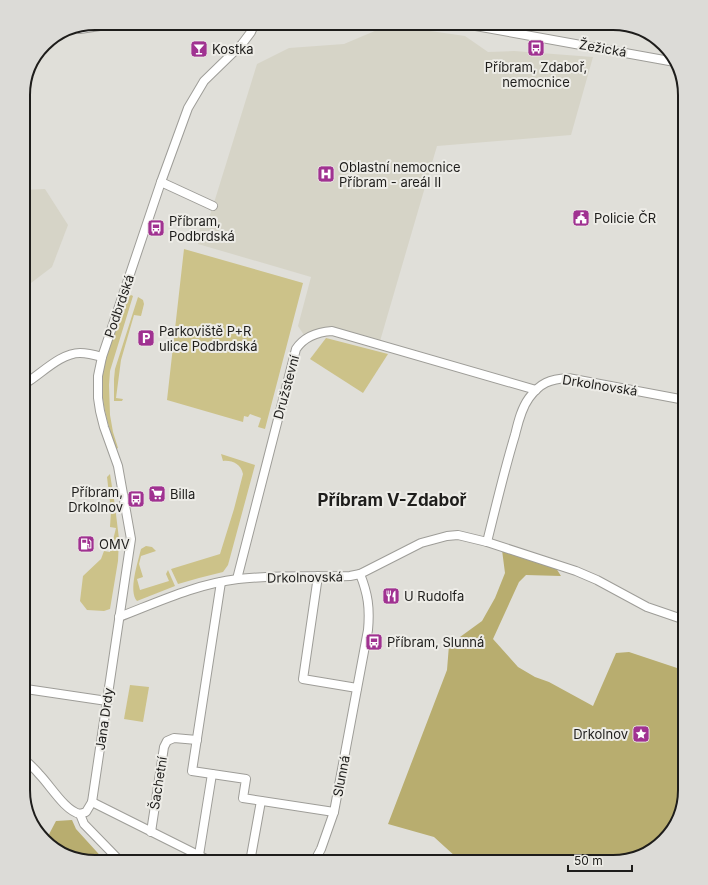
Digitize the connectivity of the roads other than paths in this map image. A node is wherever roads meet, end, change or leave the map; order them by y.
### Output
1 (249, 30) edge
2 (516, 30) edge
3 (668, 61) edge
4 (161, 182) junction
5 (213, 206) dead end
6 (102, 358) junction
7 (30, 380) edge
8 (536, 390) junction
9 (678, 399) edge
10 (487, 542) junction
11 (360, 574) junction
12 (318, 576) junction
13 (237, 579) junction
14 (221, 582) junction
15 (119, 617) junction
16 (678, 618) edge
17 (357, 688) junction
18 (30, 690) edge
19 (107, 702) junction
20 (196, 740) junction
21 (30, 765) edge
22 (212, 774) junction
23 (260, 801) junction
24 (92, 802) junction
25 (334, 812) junction
26 (80, 814) junction
27 (151, 832) junction
28 (113, 855) edge
29 (199, 855) joint
30 (251, 855) edge
31 (318, 855) edge

1 - 4 street, Podbrdská
2 - 3 street, Žežická
4 - 5 street
4 - 6 street, Podbrdská
6 - 7 street
6 - 15 street, Podbrdská
8 - 9 street, Drkolnovská
8 - 10 street, Drkolnovská
8 - 13 street, Družstevní
10 - 11 street, Drkolnovská
10 - 16 street, Drkolnovská
11 - 12 street, Drkolnovská
11 - 17 street, Slunná
12 - 13 street, Drkolnovská
12 - 17 street
13 - 14 street, Drkolnovská
14 - 15 street, Drkolnovská
14 - 20 street
15 - 19 street, Jana Drdy
17 - 25 street, Slunná
18 - 19 street
19 - 24 street, Jana Drdy
20 - 22 street
20 - 27 street, Šachetní
21 - 26 street
22 - 23 street
22 - 29 street
23 - 25 street
23 - 30 street
24 - 26 street
24 - 27 street, Šachetní
25 - 31 street, Slunná
26 - 28 street
27 - 29 street, Šachetní

